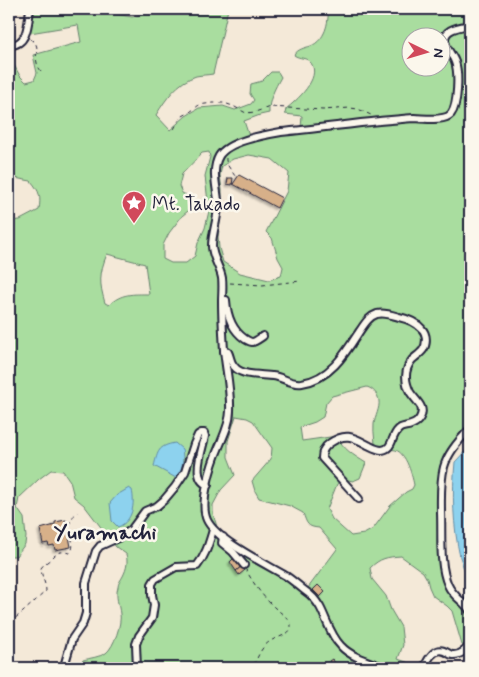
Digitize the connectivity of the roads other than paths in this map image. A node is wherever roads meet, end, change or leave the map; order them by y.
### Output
1 (30, 9) edge
2 (470, 25) edge
3 (9, 45) edge
4 (222, 282) junction
5 (263, 336) dead end
6 (224, 351) junction
7 (470, 429) edge
8 (208, 485) junction
9 (358, 499) dead end
10 (213, 530) junction
11 (223, 537) junction
12 (244, 565) road end
13 (470, 611) edge
14 (470, 641) edge
15 (62, 668) edge
16 (137, 668) edge
17 (385, 668) edge
18 (424, 668) edge

1 - 3 street
2 - 4 street
4 - 5 street
4 - 6 street
6 - 8 street
6 - 9 street
7 - 13 street
8 - 10 street
8 - 15 street
10 - 11 street
10 - 16 street
11 - 12 street
11 - 17 street
14 - 18 street

